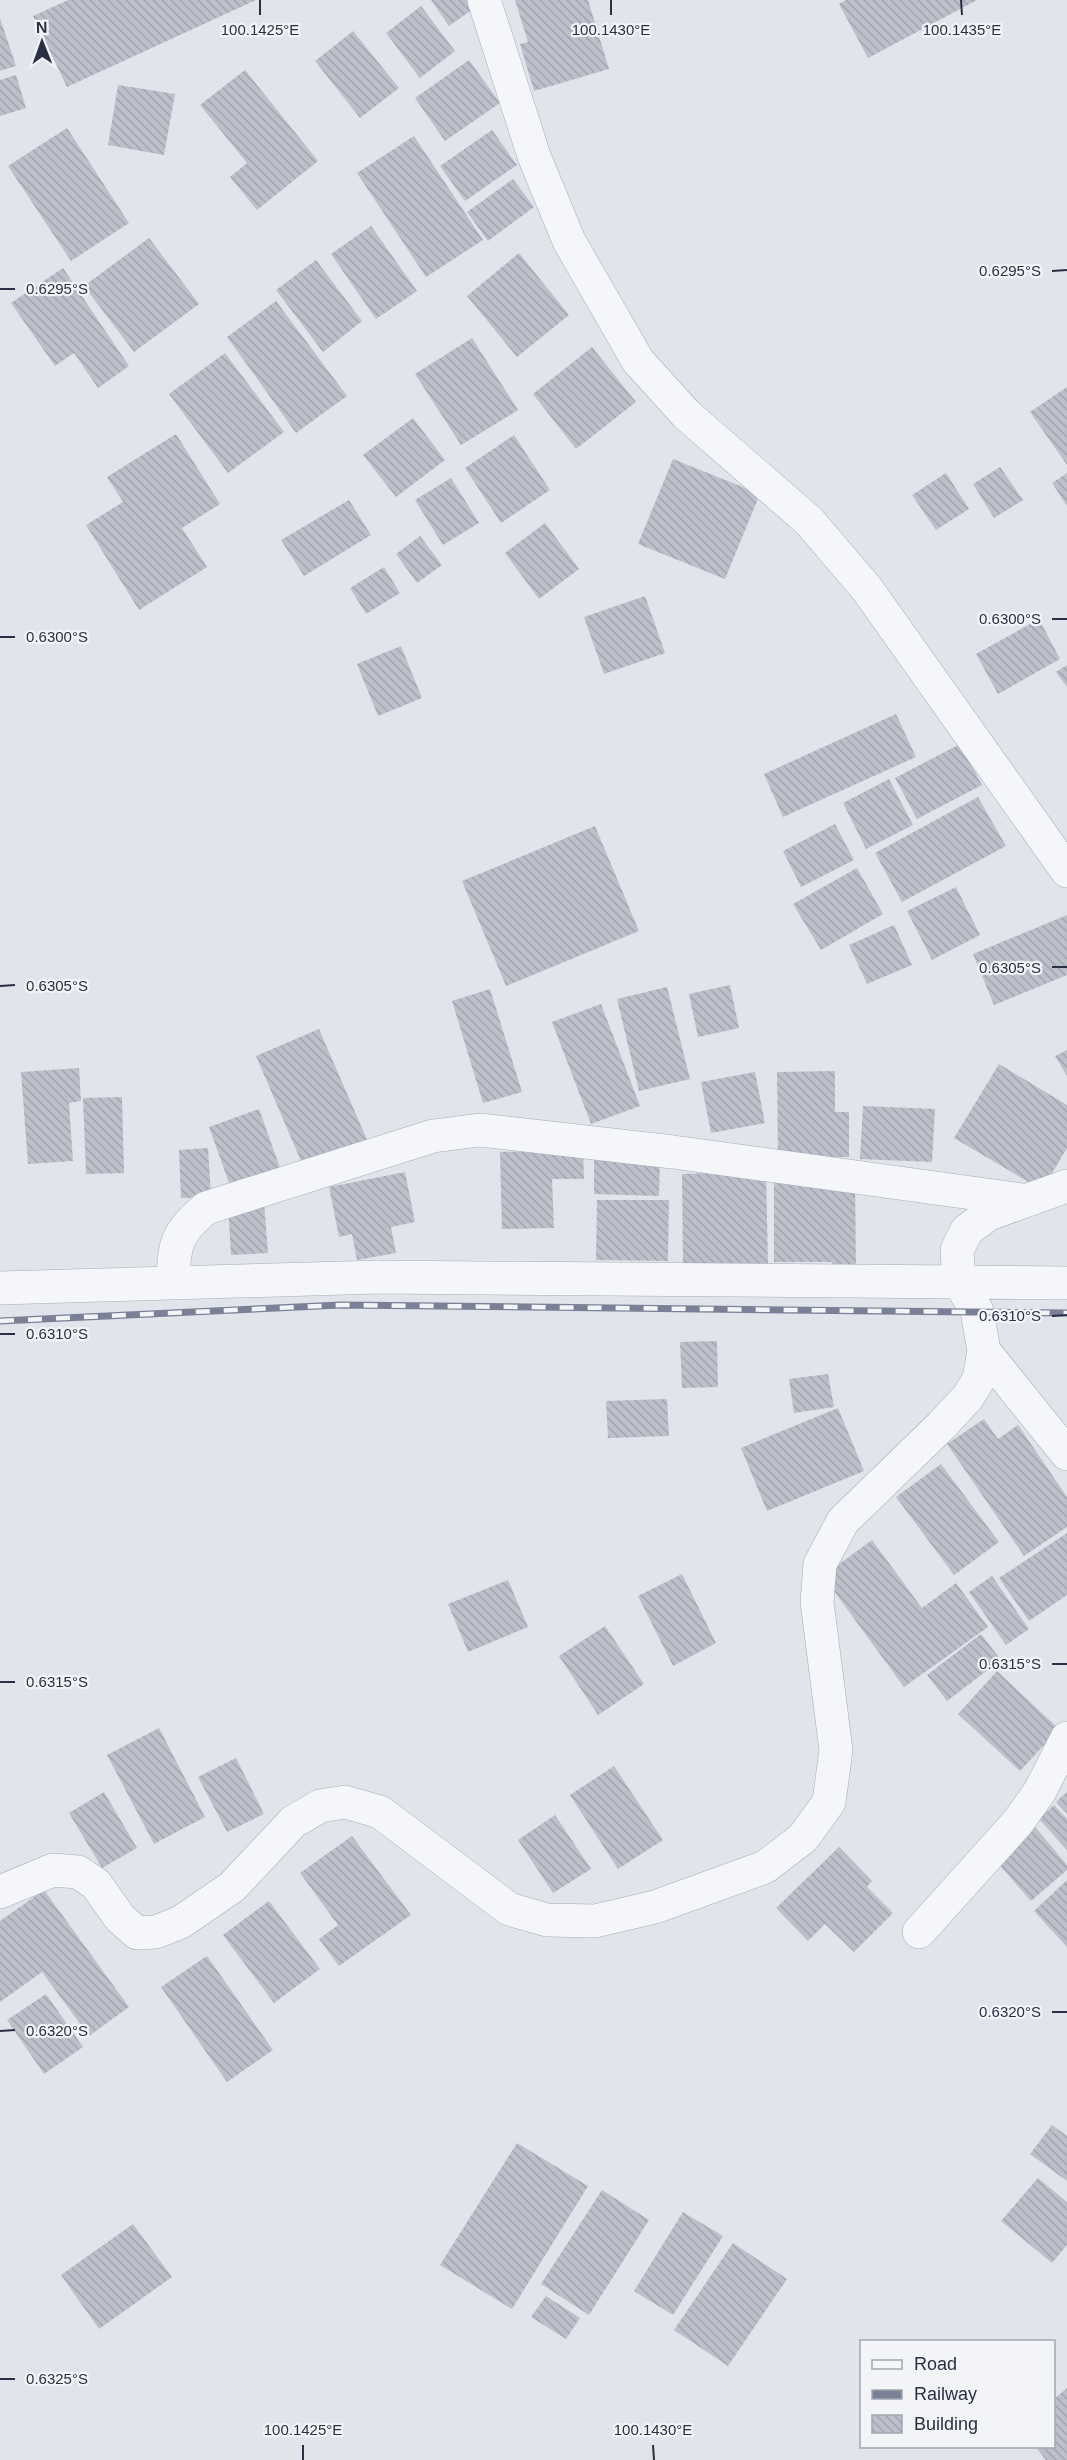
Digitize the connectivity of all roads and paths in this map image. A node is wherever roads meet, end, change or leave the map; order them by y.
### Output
1 (484, 0) edge
2 (1067, 871) edge
3 (1067, 1186) edge
4 (1029, 1200) junction
5 (173, 1282) junction
6 (959, 1282) junction
7 (1067, 1283) edge
8 (0, 1288) edge
9 (984, 1351) junction
10 (1067, 1454) edge
11 (1067, 1738) edge
12 (0, 1892) edge
13 (919, 1932) dead end

1 - 2 street
3 - 4 street
4 - 5 street
4 - 6 street
5 - 6 street
5 - 8 street
6 - 7 street
6 - 9 street
9 - 10 street
9 - 12 street
11 - 13 street

